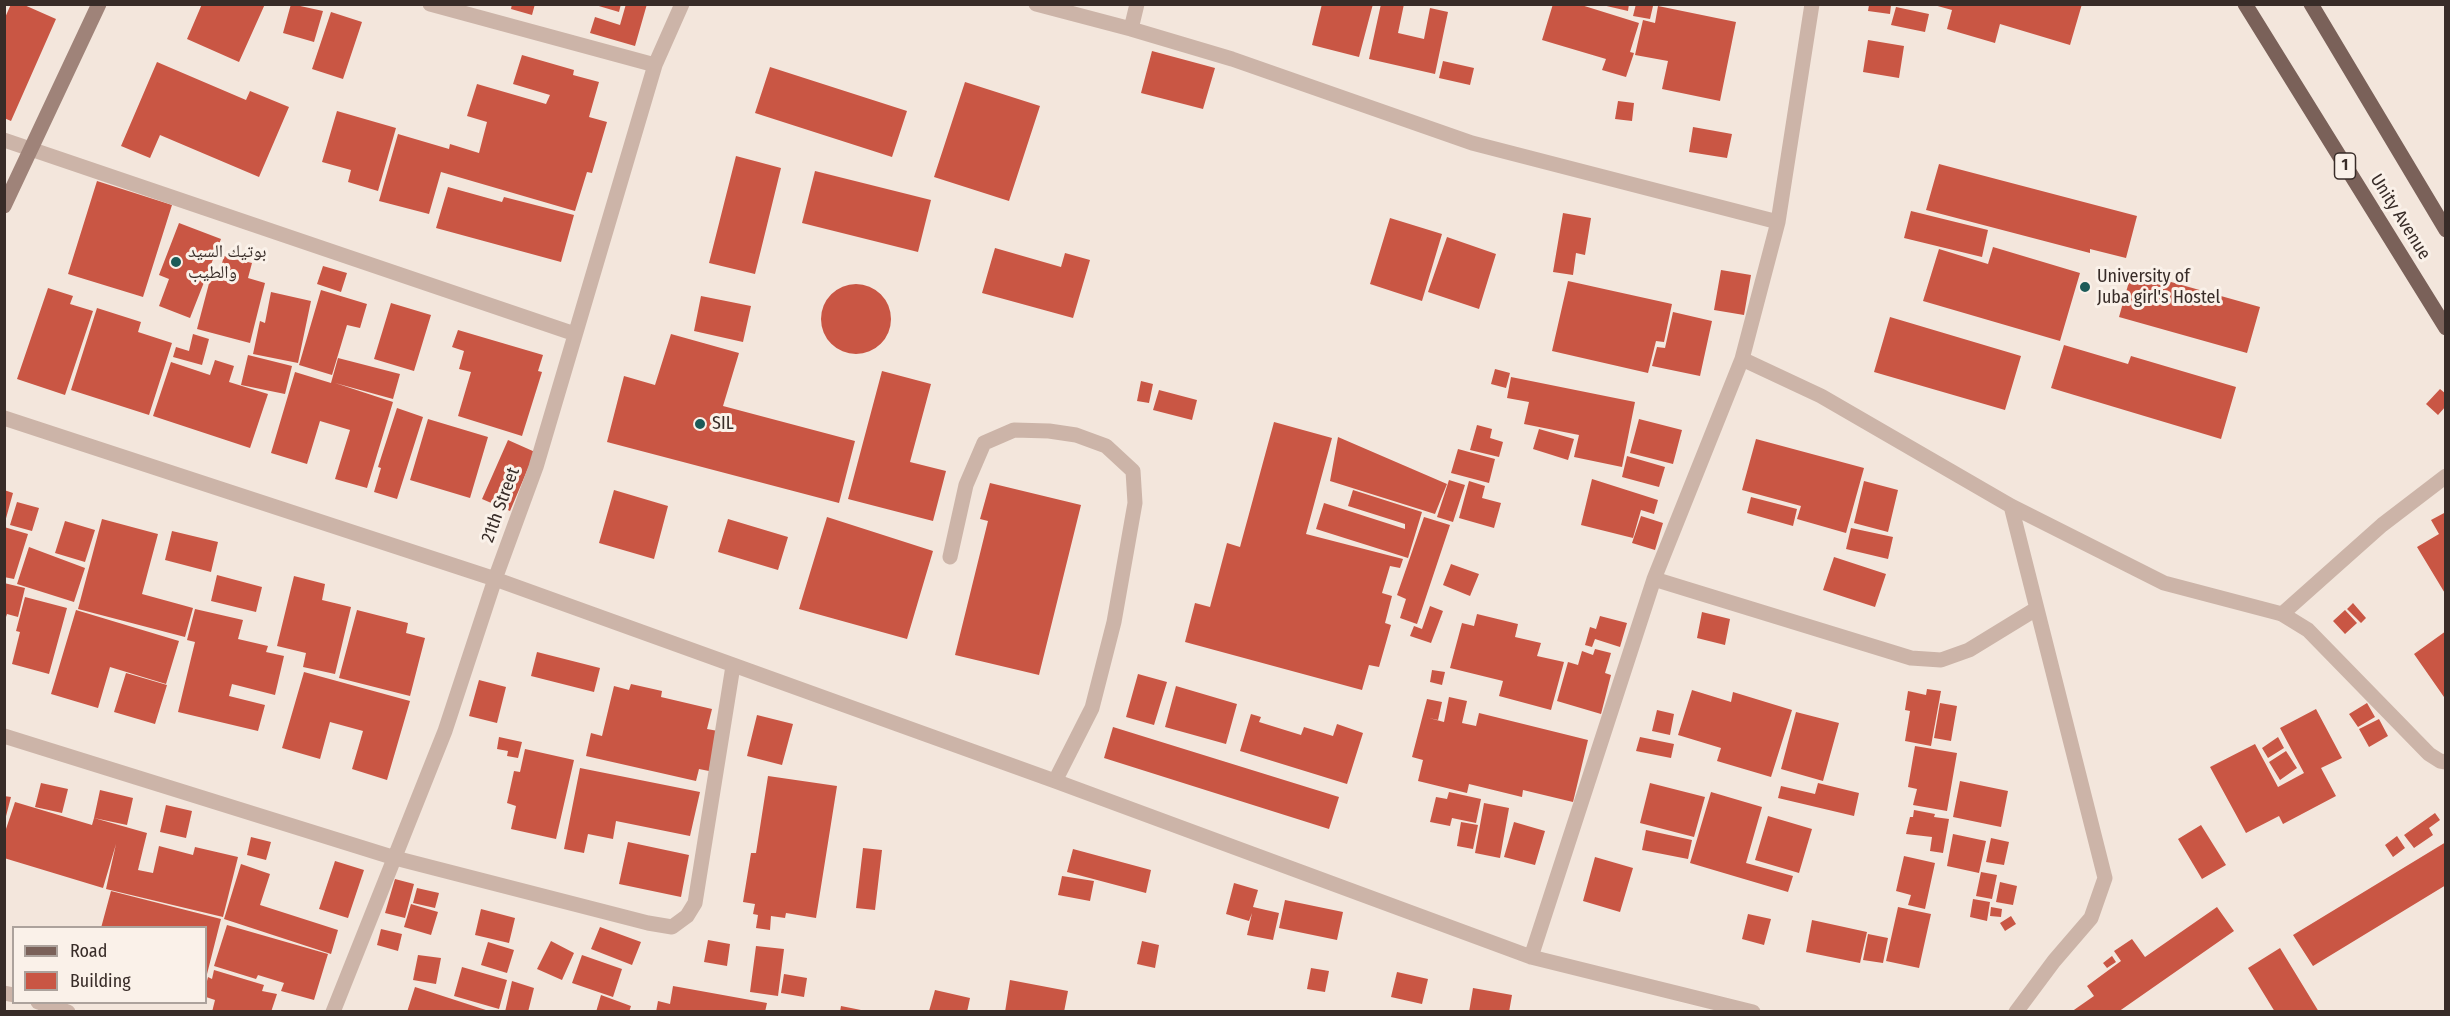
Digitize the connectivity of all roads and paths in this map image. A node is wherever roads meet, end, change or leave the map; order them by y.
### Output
1 (99, 4) edge
2 (430, 4) edge
3 (682, 4) edge
4 (1036, 4) edge
5 (1137, 4) edge
6 (1812, 4) edge
7 (2244, 4) edge
8 (2311, 4) edge
9 (1131, 29) junction
10 (655, 65) junction
11 (4, 140) edge
12 (33, 148) junction
13 (4, 206) edge
14 (1778, 222) junction
15 (2445, 230) edge
16 (2445, 328) edge
17 (575, 334) junction
18 (1742, 359) junction
19 (4, 418) edge
20 (2445, 476) edge
21 (2011, 506) junction
22 (950, 557) dead end
23 (495, 579) junction
24 (1654, 579) junction
25 (2036, 609) junction
26 (2282, 614) junction
27 (733, 666) junction
28 (4, 736) edge
29 (2445, 762) edge
30 (1055, 781) junction
31 (395, 858) junction
32 (1531, 957) junction
33 (45, 1004) edge
34 (68, 1011) edge
35 (333, 1011) edge
36 (1754, 1011) edge
37 (2016, 1011) edge

1 - 12 main road
2 - 10 street
3 - 10 street, 21th Street
4 - 9 street
5 - 9 street
6 - 14 street
7 - 16 main road, Unity Avenue / 1
8 - 15 main road, Unity Avenue
9 - 14 street
10 - 17 street, 21th Street
11 - 12 street
12 - 13 main road
12 - 17 street
14 - 18 street
17 - 23 street, 21th Street
18 - 21 street
18 - 24 street
19 - 23 street
20 - 26 street
21 - 25 street
21 - 26 street
22 - 30 street
23 - 27 street
23 - 31 street, 21th Street
24 - 25 street
24 - 32 street
25 - 37 street
26 - 29 street
27 - 30 street
27 - 31 street
28 - 31 street
30 - 32 street
31 - 35 street, 21th Street
32 - 36 street
33 - 34 street

